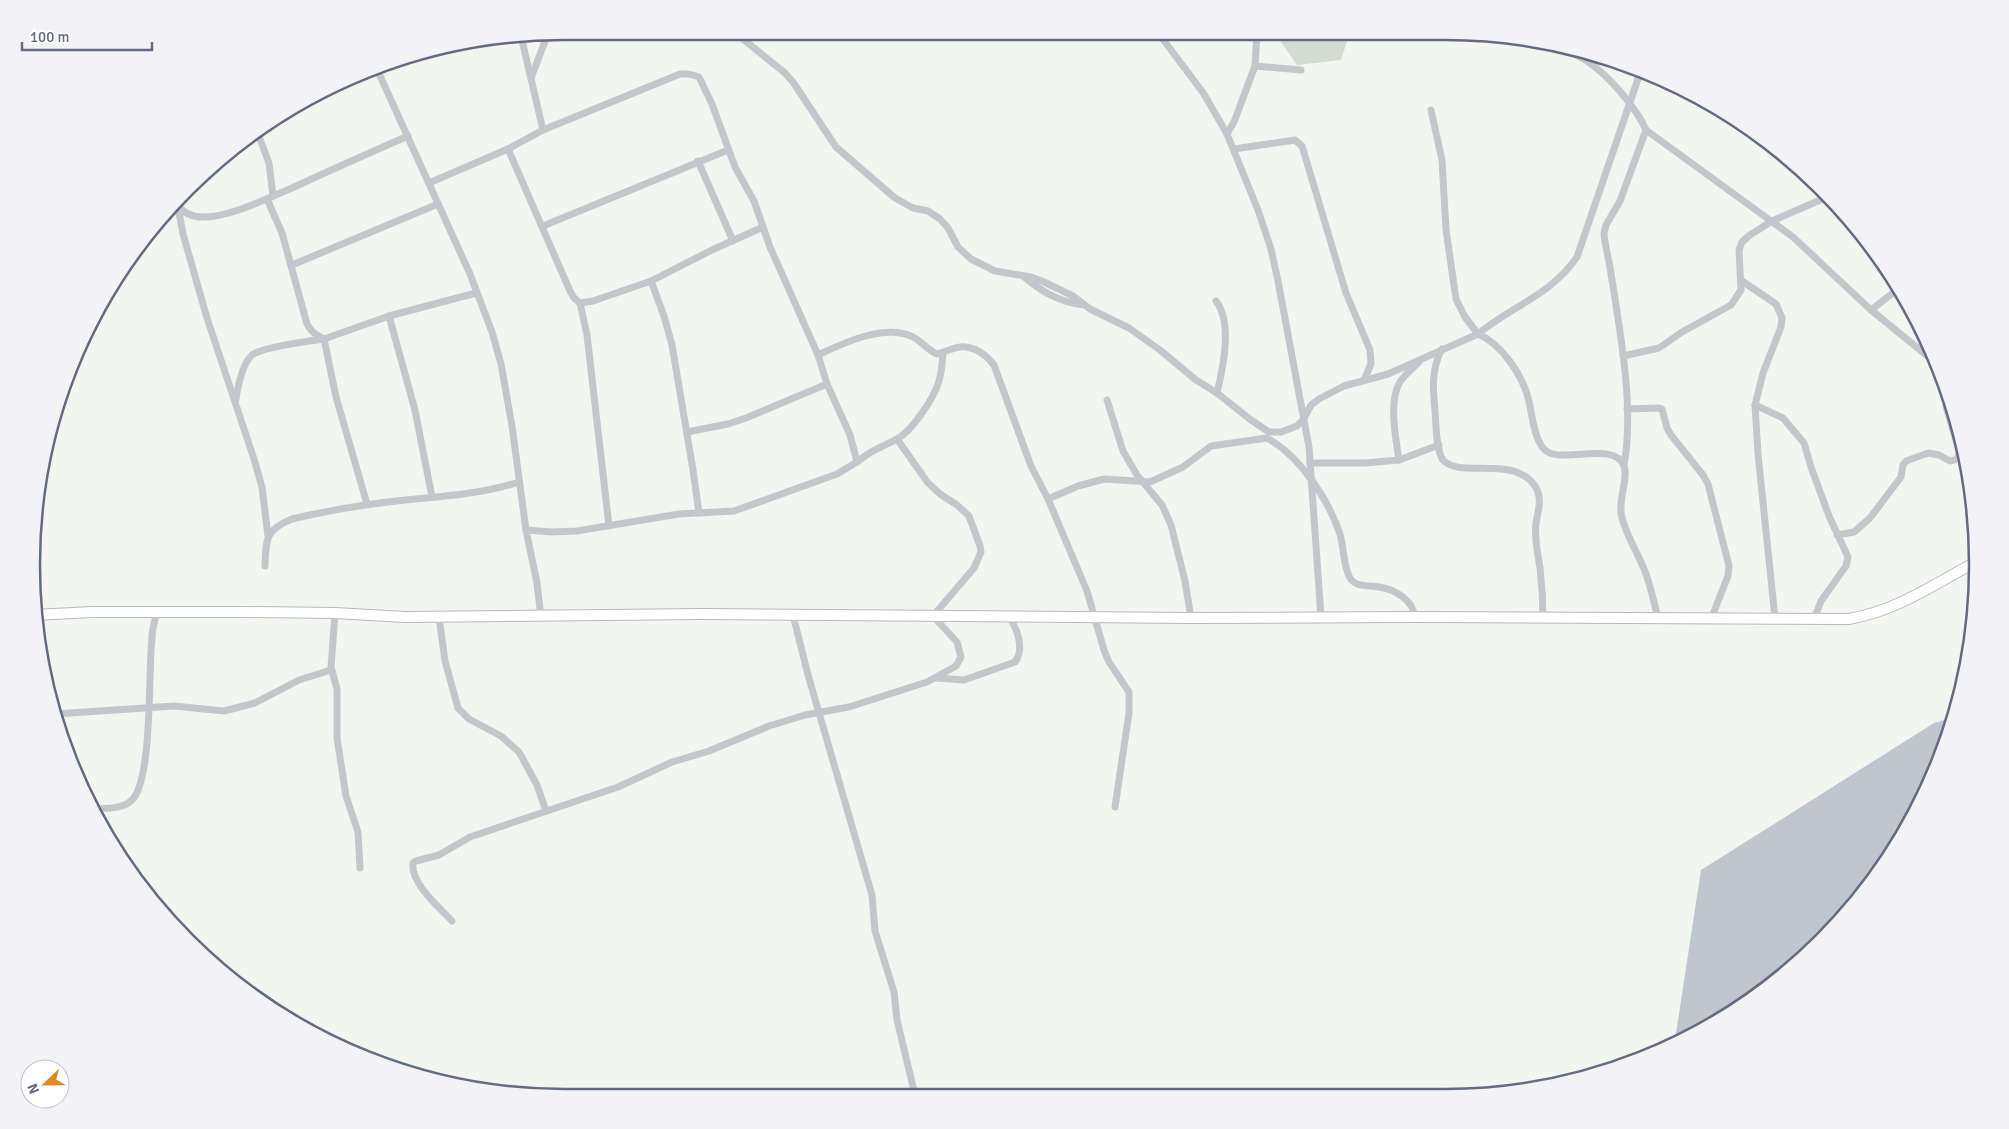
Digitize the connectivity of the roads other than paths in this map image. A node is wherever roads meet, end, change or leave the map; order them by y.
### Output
1 (744, 40) edge
2 (1164, 40) edge
3 (1257, 40) edge
4 (546, 41) edge
5 (522, 42) edge
6 (1580, 58) edge
7 (1255, 66) junction
8 (1301, 70) dead end
9 (380, 74) edge
10 (1639, 78) edge
11 (531, 79) junction
12 (1630, 105) junction
13 (1431, 110) dead end
14 (543, 130) junction
15 (1646, 130) junction
16 (1227, 134) junction
17 (408, 136) junction
18 (259, 138) edge
19 (508, 149) junction
20 (1234, 149) junction
21 (728, 150) junction
22 (698, 161) junction
23 (428, 183) junction
24 (270, 197) junction
25 (1821, 200) edge
26 (438, 204) junction
27 (181, 208) edge
28 (178, 211) edge
29 (1772, 222) junction
30 (543, 226) junction
31 (763, 227) junction
32 (732, 241) junction
33 (292, 265) junction
34 (651, 281) junction
35 (1742, 281) junction
36 (476, 292) junction
37 (1893, 293) edge
38 (1216, 301) dead end
39 (580, 303) junction
40 (1872, 310) junction
41 (389, 316) junction
42 (1478, 334) junction
43 (324, 338) junction
44 (1442, 349) junction
45 (943, 353) junction
46 (1924, 353) edge
47 (818, 355) junction
48 (1425, 356) junction
49 (1623, 356) junction
50 (1364, 380) junction
51 (828, 384) junction
52 (1217, 392) junction
53 (1107, 400) dead end
54 (235, 402) junction
55 (1755, 405) junction
56 (1627, 409) junction
57 (1303, 420) junction
58 (686, 432) junction
59 (897, 439) junction
60 (1439, 445) junction
61 (1958, 458) edge
62 (1398, 460) junction
63 (857, 462) junction
64 (1310, 463) junction
65 (1624, 465) junction
66 (519, 482) junction
67 (1144, 483) junction
68 (1312, 483) junction
69 (432, 497) junction
70 (1048, 499) junction
71 (367, 504) junction
72 (699, 513) junction
73 (609, 526) junction
74 (526, 530) junction
75 (1837, 535) junction
76 (268, 536) junction
77 (265, 566) dead end
78 (1969, 566) edge
79 (157, 611) junction
80 (335, 612) junction
81 (42, 615) edge
82 (793, 615) junction
83 (933, 616) junction
84 (1010, 616) junction
85 (439, 617) junction
86 (541, 617) junction
87 (1095, 617) junction
88 (1321, 617) junction
89 (1414, 617) junction
90 (1191, 618) junction
91 (1543, 618) junction
92 (1658, 618) junction
93 (1775, 618) junction
94 (1711, 619) junction
95 (1814, 619) junction
96 (332, 670) junction
97 (937, 678) junction
98 (149, 707) junction
99 (818, 712) junction
100 (62, 713) edge
101 (1115, 807) dead end
102 (100, 808) edge
103 (546, 811) junction
104 (360, 868) dead end
105 (452, 921) dead end
106 (914, 1089) edge

1 - 52 street
2 - 16 street
3 - 7 street
4 - 11 street
5 - 11 street
6 - 12 street
7 - 8 street
7 - 16 street
9 - 17 street
10 - 12 street
11 - 14 street
12 - 15 street
12 - 42 street
13 - 42 street
14 - 19 street
14 - 21 street
15 - 29 street
15 - 49 street
16 - 20 street
17 - 23 street
17 - 24 street
18 - 24 street
19 - 23 street
19 - 30 street
20 - 50 street
20 - 57 street
21 - 22 street
21 - 31 street
22 - 30 street
22 - 32 street
23 - 26 street
24 - 27 street
24 - 33 street
25 - 29 street
26 - 33 street
26 - 36 street
28 - 54 street
29 - 35 street
29 - 40 street
30 - 39 street
31 - 32 street
31 - 47 street
32 - 34 street
33 - 43 street
34 - 39 street
34 - 58 street
35 - 49 street
35 - 55 street
36 - 41 street
36 - 66 street
37 - 40 street
38 - 52 street
39 - 73 street
40 - 46 street
41 - 43 street
41 - 69 street
42 - 44 street
42 - 65 street
43 - 54 street
43 - 71 street
44 - 48 street
44 - 60 street
45 - 47 street
45 - 59 street
45 - 70 street
47 - 51 street
48 - 50 street
48 - 62 street
49 - 56 street
50 - 57 street
51 - 58 street
51 - 63 street
52 - 57 street
53 - 67 street
54 - 76 street
55 - 75 street
55 - 93 street
56 - 65 street
56 - 94 street
57 - 64 street
58 - 72 street
59 - 63 street
59 - 83 street
60 - 62 street
60 - 91 street
61 - 75 street
62 - 64 street
63 - 72 street
64 - 68 street
65 - 92 street
66 - 69 street
66 - 74 street
67 - 68 street
67 - 70 street
67 - 90 street
68 - 88 street
68 - 89 street
69 - 71 street
70 - 87 street
71 - 76 street
72 - 73 street
73 - 74 street
74 - 86 street
75 - 95 street
76 - 77 street
78 - 95 main road
79 - 80 main road
79 - 81 main road
79 - 98 street
80 - 85 main road
80 - 96 street
82 - 83 main road
82 - 86 main road
82 - 99 street
83 - 84 main road
83 - 97 street
84 - 87 main road
84 - 97 street
85 - 86 main road
85 - 103 street
87 - 90 main road
87 - 101 street
88 - 89 main road
88 - 90 main road
89 - 91 main road
91 - 92 main road
92 - 94 main road
93 - 94 main road
93 - 95 main road
96 - 98 street
96 - 104 street
97 - 99 street
98 - 100 street
98 - 102 street
99 - 103 street
99 - 106 street
103 - 105 street

